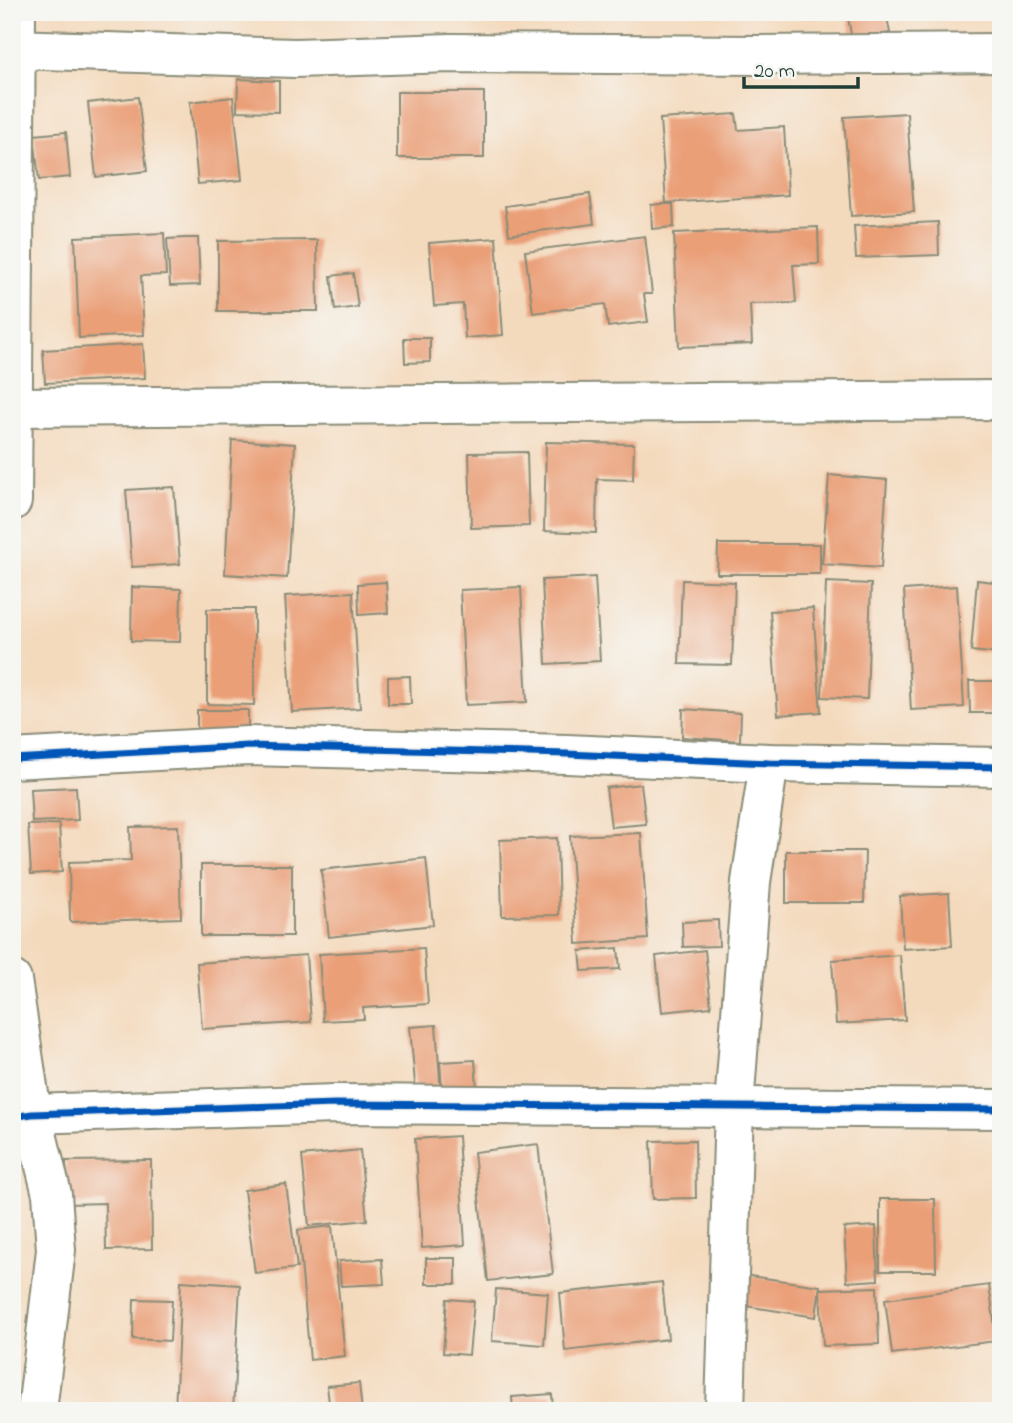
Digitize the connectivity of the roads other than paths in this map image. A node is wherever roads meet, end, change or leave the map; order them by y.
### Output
1 (14, 37) edge
2 (1001, 53) edge
3 (1001, 400) edge
4 (13, 407) edge
5 (12, 501) edge
6 (12, 759) edge
7 (769, 763) junction
8 (1001, 767) edge
9 (12, 980) edge
10 (734, 1106) junction
11 (1001, 1109) edge
12 (22, 1116) edge
13 (37, 1411) edge
14 (725, 1411) edge

1 - 2 street
1 - 4 street
3 - 4 street
4 - 5 street
6 - 7 street
7 - 8 street
7 - 10 street
9 - 12 street
10 - 11 street
10 - 12 street
10 - 14 street
12 - 13 street

